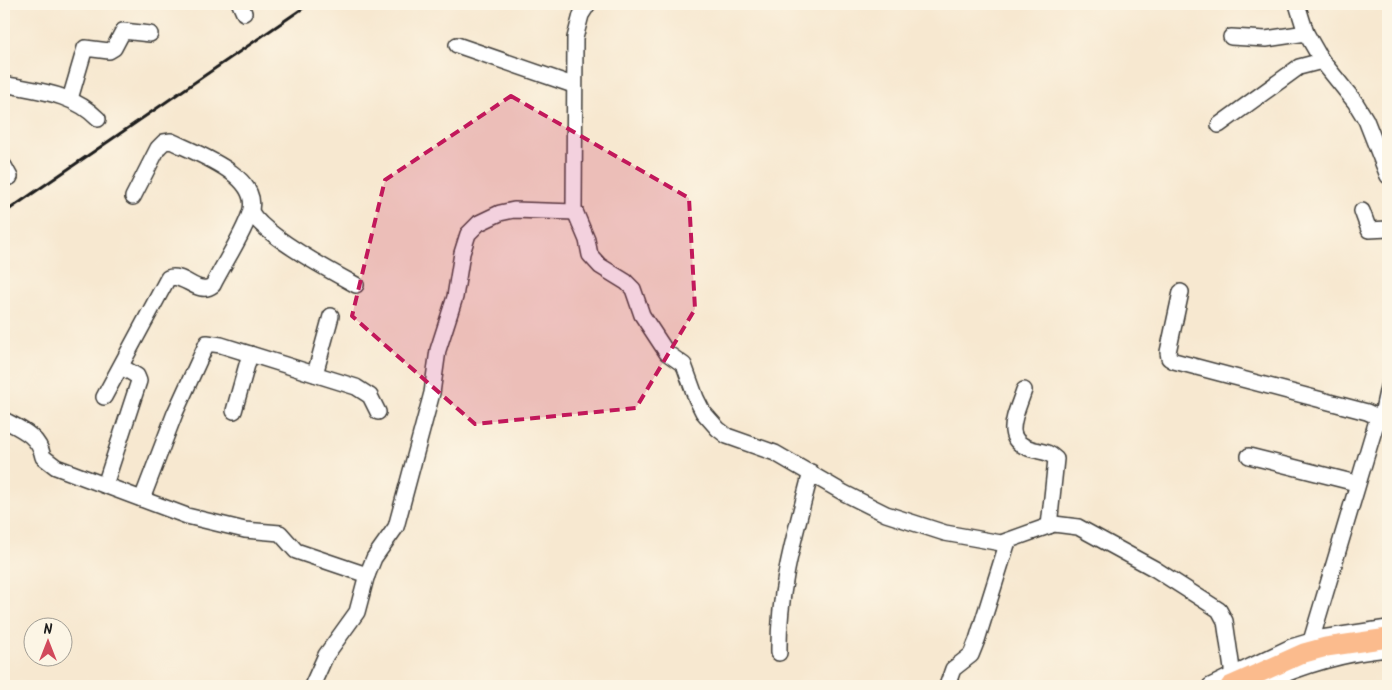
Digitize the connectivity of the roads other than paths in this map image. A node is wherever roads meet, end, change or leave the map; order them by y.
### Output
1 (588, 4) edge
2 (1297, 4) edge
3 (1306, 33) junction
4 (150, 34) dead end
5 (1231, 37) dead end
6 (457, 45) dead end
7 (1322, 61) junction
8 (4, 84) edge
9 (573, 85) junction
10 (70, 99) junction
11 (98, 119) dead end
12 (1219, 125) dead end
13 (1388, 176) edge
14 (133, 198) dead end
15 (1362, 211) dead end
16 (251, 212) junction
17 (574, 212) junction
18 (1388, 229) edge
19 (356, 285) dead end
20 (1181, 292) dead end
21 (332, 316) dead end
22 (250, 354) junction
23 (122, 366) junction
24 (315, 374) junction
25 (1388, 387) edge
26 (1024, 390) dead end
27 (104, 397) dead end
28 (234, 411) dead end
29 (378, 412) dead end
30 (1383, 412) edge
31 (4, 420) edge
32 (1248, 456) dead end
33 (811, 472) junction
34 (1356, 483) junction
35 (105, 485) junction
36 (142, 499) junction
37 (1048, 526) junction
38 (1008, 541) junction
39 (366, 575) junction
40 (1388, 628) edge
41 (1388, 638) edge
42 (1311, 641) junction
43 (1388, 649) edge
44 (779, 653) dead end
45 (1231, 681) edge
46 (312, 686) edge
47 (947, 686) edge
48 (1210, 686) edge
49 (1257, 686) edge

1 - 9 street
2 - 3 street
3 - 5 street
3 - 7 street
4 - 10 street
6 - 9 street
7 - 12 street
7 - 13 street
8 - 10 street
9 - 17 street
10 - 11 street
14 - 16 street
15 - 18 street
16 - 19 street
16 - 23 street
17 - 33 street
17 - 39 street
20 - 30 street
21 - 24 street
22 - 24 street
22 - 28 street
22 - 36 street
23 - 27 street
23 - 35 street
24 - 29 street
25 - 30 street
26 - 37 street
30 - 34 street
31 - 35 street
32 - 34 street
33 - 38 street
33 - 44 street
34 - 42 street
35 - 36 street
36 - 39 street
37 - 38 street
37 - 45 street
38 - 47 street
39 - 46 street
40 - 42 street
41 - 45 main road
42 - 45 street
43 - 49 street
45 - 48 street

